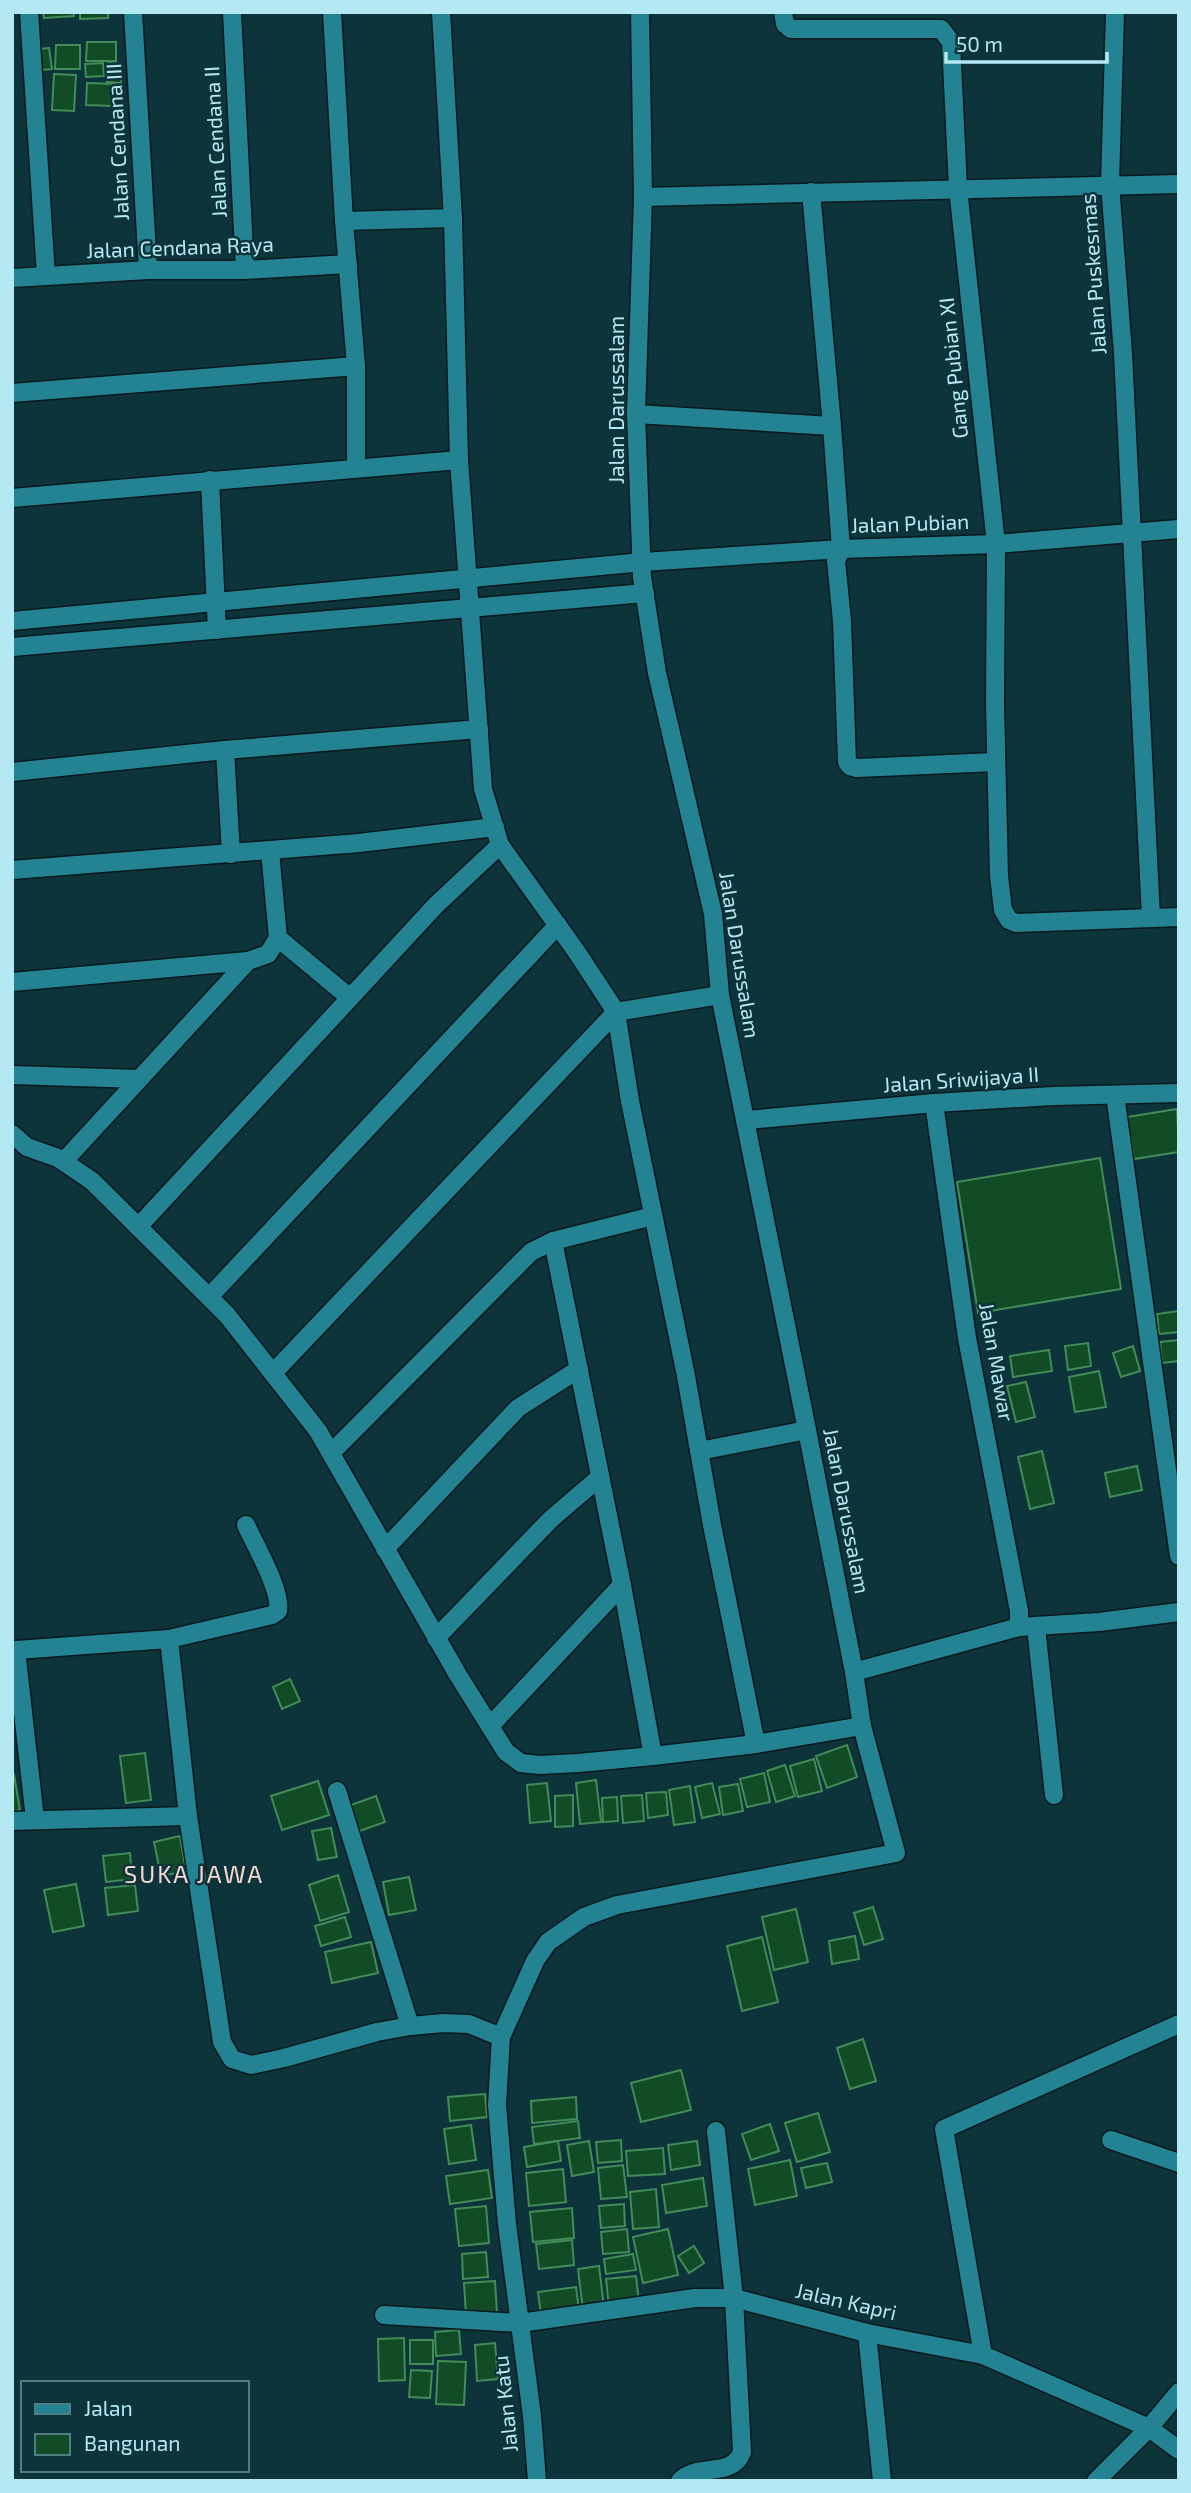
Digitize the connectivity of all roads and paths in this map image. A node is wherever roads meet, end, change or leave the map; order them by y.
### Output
1 (29, 12) edge
2 (133, 12) edge
3 (232, 12) edge
4 (332, 12) edge
5 (441, 12) edge
6 (640, 12) edge
7 (783, 12) edge
8 (1115, 12) edge
9 (1110, 184) junction
10 (1179, 184) edge
11 (958, 188) junction
12 (811, 192) junction
13 (642, 197) junction
14 (453, 218) junction
15 (344, 221) junction
16 (348, 264) junction
17 (148, 270) junction
18 (245, 270) junction
19 (46, 276) junction
20 (12, 278) edge
21 (356, 366) junction
22 (12, 393) edge
23 (636, 414) junction
24 (832, 426) junction
25 (459, 460) junction
26 (356, 468) junction
27 (210, 480) junction
28 (12, 498) edge
29 (1179, 529) edge
30 (1131, 533) junction
31 (996, 544) junction
32 (841, 549) junction
33 (643, 562) junction
34 (468, 578) junction
35 (645, 593) junction
36 (217, 602) junction
37 (469, 608) junction
38 (12, 621) edge
39 (218, 630) junction
40 (12, 647) edge
41 (479, 729) junction
42 (225, 750) junction
43 (995, 762) junction
44 (12, 772) edge
45 (495, 827) junction
46 (500, 845) junction
47 (270, 850) junction
48 (231, 853) junction
49 (12, 870) edge
50 (1151, 917) junction
51 (1179, 917) edge
52 (558, 925) junction
53 (278, 938) junction
54 (248, 961) junction
55 (12, 982) edge
56 (720, 995) junction
57 (349, 997) junction
58 (616, 1012) junction
59 (12, 1074) edge
60 (139, 1079) junction
61 (1179, 1093) edge
62 (1115, 1095) junction
63 (934, 1103) junction
64 (747, 1120) junction
65 (12, 1133) edge
66 (64, 1161) junction
67 (653, 1216) junction
68 (138, 1227) junction
69 (553, 1241) junction
70 (209, 1297) junction
71 (579, 1369) junction
72 (273, 1373) junction
73 (807, 1430) junction
74 (699, 1451) junction
75 (331, 1453) junction
76 (600, 1476) junction
77 (246, 1525) dead end
78 (385, 1549) junction
79 (1179, 1556) edge
80 (622, 1585) junction
81 (1179, 1612) edge
82 (1028, 1627) junction
83 (436, 1638) junction
84 (169, 1639) junction
85 (14, 1649) edge
86 (854, 1672) junction
87 (490, 1726) junction
88 (862, 1726) junction
89 (756, 1744) junction
90 (653, 1756) junction
91 (337, 1791) dead end
92 (1054, 1795) dead end
93 (188, 1816) junction
94 (34, 1819) junction
95 (12, 1821) edge
96 (1179, 2024) edge
97 (410, 2026) junction
98 (501, 2036) junction
99 (716, 2131) dead end
100 (1111, 2140) dead end
101 (1179, 2163) edge
102 (734, 2298) junction
103 (384, 2315) dead end
104 (520, 2323) junction
105 (867, 2333) junction
106 (983, 2355) junction
107 (1179, 2392) edge
108 (1149, 2428) junction
109 (1179, 2450) edge
110 (537, 2481) edge
111 (680, 2481) edge
112 (882, 2481) edge
113 (1096, 2481) edge

1 - 19 street
2 - 17 street, Jalan Cendana III
3 - 18 street, Jalan Cendana II
4 - 15 street
5 - 14 street
6 - 13 street, Jalan Darussalam
7 - 11 street, Gang Pubian XI
8 - 9 street, Jalan Puskesmas
9 - 10 street
9 - 11 street
9 - 30 street, Jalan Puskesmas
11 - 12 street
11 - 31 street, Gang Pubian XI
12 - 13 street
12 - 24 street
13 - 23 street, Jalan Darussalam
14 - 15 street
14 - 25 street
15 - 16 street
16 - 18 street, Jalan Cendana Raya
16 - 21 street
17 - 18 street, Jalan Cendana Raya
17 - 19 street, Jalan Cendana Raya
19 - 20 street, Jalan Cendana Raya
21 - 22 street
21 - 26 street
23 - 24 street
23 - 33 street, Jalan Darussalam
24 - 32 street
25 - 26 street
25 - 34 street
26 - 27 street
27 - 28 street
27 - 36 street
29 - 30 street, Jalan Pubian
30 - 31 street, Jalan Pubian
30 - 50 street, Jalan Puskesmas
31 - 32 street, Jalan Pubian
31 - 43 street, Gang Pubian XI
32 - 33 street, Jalan Pubian
32 - 43 street
33 - 34 street, Jalan Pubian
33 - 35 street, Jalan Darussalam
34 - 36 street, Jalan Pubian
34 - 37 street
35 - 37 street
35 - 56 street, Jalan Darussalam
36 - 38 street, Jalan Pubian
36 - 39 street
37 - 39 street
37 - 41 street
39 - 40 street
41 - 42 street
41 - 45 street
42 - 44 street
42 - 48 street
43 - 50 street, Gang Pubian XI
45 - 46 street
45 - 47 street
46 - 52 street
46 - 57 street
47 - 48 street
47 - 53 street
48 - 49 street
50 - 51 street
52 - 58 street
52 - 70 street
53 - 54 street
53 - 57 street
54 - 55 street
54 - 60 street
56 - 58 street
56 - 64 street, Jalan Darussalam
57 - 68 street
58 - 67 street
58 - 72 street
59 - 60 street
60 - 66 street
61 - 62 street, Jalan Sriwijaya II
62 - 63 street, Jalan Sriwijaya II
62 - 79 street
63 - 64 street, Jalan Sriwijaya II
63 - 82 street, Jalan Mawar
64 - 73 street, Jalan Darussalam
65 - 66 street
66 - 68 street
67 - 69 street
67 - 74 street
68 - 70 street
69 - 71 street
69 - 75 street
70 - 72 street
71 - 76 street
71 - 78 street
72 - 75 street
73 - 74 street
73 - 86 street, Jalan Darussalam
74 - 89 street
75 - 78 street
76 - 80 street
76 - 83 street
77 - 84 street
78 - 83 street
80 - 87 street
80 - 90 street
81 - 82 street
82 - 86 street
82 - 92 street, Jalan Mawar
83 - 87 street
84 - 85 street
84 - 93 street
85 - 94 street
86 - 88 street, Jalan Darussalam
87 - 90 street
88 - 89 street
88 - 98 street, Jalan Darussalam
89 - 90 street
91 - 97 street
93 - 94 street
93 - 97 street
94 - 95 street
96 - 106 street
97 - 98 street
98 - 104 street, Jalan Katu
99 - 102 street
100 - 101 street
102 - 104 street, Jalan Kapri
102 - 105 street, Jalan Kapri
102 - 111 street
103 - 104 street, Jalan Kapri
104 - 110 street, Jalan Katu
105 - 106 street, Jalan Kapri
105 - 112 street
106 - 108 street, Jalan Kapri
107 - 108 street
108 - 109 street, Jalan Kapri
108 - 113 street

